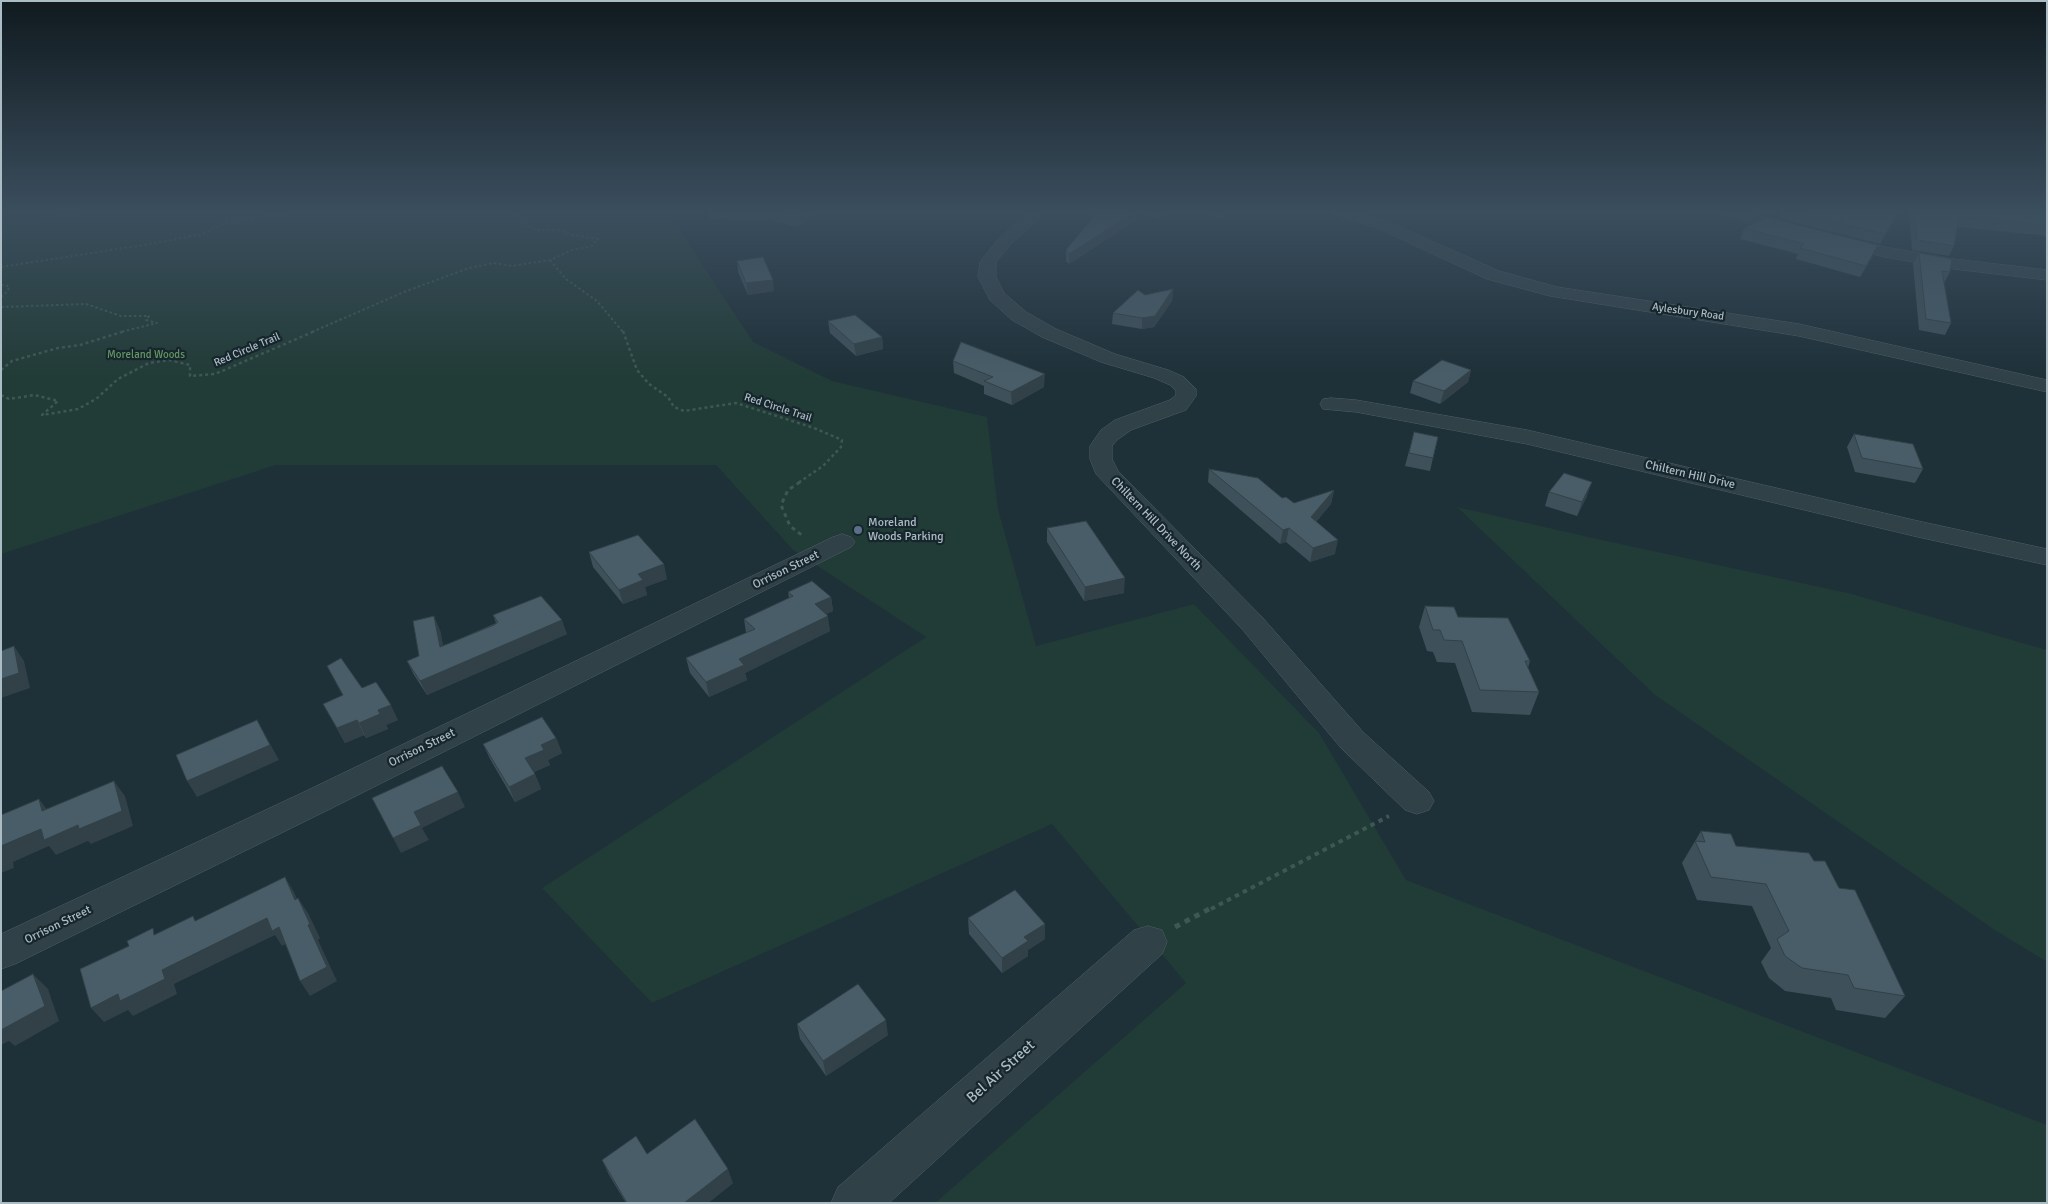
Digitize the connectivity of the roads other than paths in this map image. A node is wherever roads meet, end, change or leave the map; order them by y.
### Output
1 (988, 267) edge
2 (1476, 267) edge
3 (1980, 267) edge
4 (2045, 275) edge
5 (2047, 386) edge
6 (1331, 404) dead end
7 (842, 542) road end
8 (2047, 557) edge
9 (1417, 801) road end
10 (1148, 942) road end
11 (1, 952) edge
12 (854, 1203) edge

1 - 9 street, Chiltern Hill Drive North
2 - 5 street, Aylesbury Road
3 - 4 street
6 - 8 street, Chiltern Hill Drive
7 - 11 street, Orrison Street
10 - 12 street, Bel Air Street

